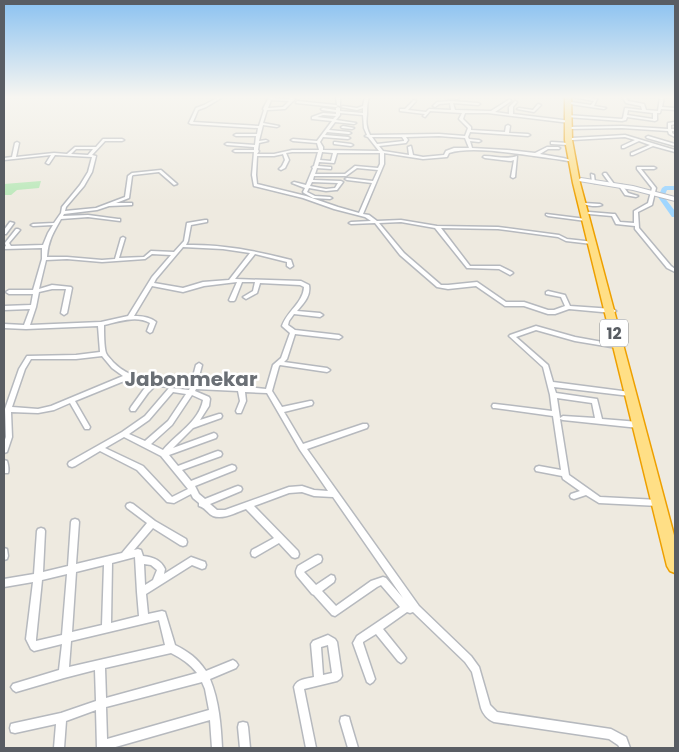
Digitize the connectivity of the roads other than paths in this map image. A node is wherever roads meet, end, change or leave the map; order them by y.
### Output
1 (325, 132) edge
2 (340, 132) edge
3 (366, 132) edge
4 (469, 132) edge
5 (482, 132) edge
6 (571, 132) edge
7 (349, 133) dead end
8 (236, 134) dead end
9 (506, 134) joint
10 (258, 135) joint
11 (403, 135) junction
12 (528, 135) dead end
13 (322, 136) junction
14 (367, 136) junction
15 (335, 138) junction
16 (348, 138) dead end
17 (467, 139) junction
18 (122, 140) dead end
19 (293, 140) dead end
20 (479, 140) dead end
21 (639, 140) junction
22 (675, 141) edge
23 (266, 142) dead end
24 (318, 142) junction
25 (17, 143) dead end
26 (335, 143) junction
27 (552, 143) dead end
28 (227, 144) dead end
29 (654, 144) junction
30 (351, 145) dead end
31 (376, 145) junction
32 (571, 145) junction
33 (675, 145) edge
34 (410, 147) dead end
35 (96, 148) junction
36 (257, 148) junction
37 (471, 148) junction
38 (558, 148) dead end
39 (623, 148) dead end
40 (235, 151) dead end
41 (321, 151) junction
42 (675, 151) edge
43 (336, 152) junction
44 (382, 152) junction
45 (284, 153) junction
46 (54, 154) junction
47 (69, 154) junction
48 (632, 154) dead end
49 (90, 155) junction
50 (411, 156) junction
51 (516, 156) junction
52 (534, 156) junction
53 (14, 157) junction
54 (485, 157) dead end
55 (4, 159) edge
56 (317, 161) junction
57 (573, 161) junction
58 (48, 163) dead end
59 (314, 167) junction
60 (330, 168) dead end
61 (654, 168) dead end
62 (281, 169) dead end
63 (380, 169) junction
64 (313, 174) junction
65 (592, 174) dead end
66 (605, 174) dead end
67 (513, 177) dead end
68 (347, 179) dead end
69 (581, 180) junction
70 (311, 181) junction
71 (375, 182) junction
72 (594, 182) junction
73 (294, 183) dead end
74 (175, 184) dead end
75 (612, 184) junction
76 (621, 186) junction
77 (308, 188) junction
78 (655, 193) junction
79 (313, 196) junction
80 (636, 196) dead end
81 (330, 198) dead end
82 (675, 199) edge
83 (130, 204) dead end
84 (323, 204) junction
85 (110, 205) junction
86 (600, 205) dead end
87 (62, 213) junction
88 (587, 213) junction
89 (361, 214) junction
90 (548, 214) dead end
91 (59, 218) junction
92 (118, 220) dead end
93 (205, 221) dead end
94 (376, 222) junction
95 (12, 223) dead end
96 (352, 223) dead end
97 (55, 224) junction
98 (33, 225) dead end
99 (636, 225) junction
100 (437, 227) junction
101 (18, 230) dead end
102 (4, 232) edge
103 (123, 238) dead end
104 (592, 243) junction
105 (45, 246) junction
106 (182, 246) junction
107 (6, 248) edge
108 (254, 252) junction
109 (175, 254) junction
110 (117, 258) junction
111 (44, 259) junction
112 (290, 266) dead end
113 (675, 271) edge
114 (510, 273) dead end
115 (240, 280) junction
116 (231, 281) junction
117 (258, 281) junction
118 (150, 284) junction
119 (36, 291) junction
120 (9, 292) dead end
121 (548, 294) dead end
122 (246, 297) dead end
123 (232, 300) dead end
124 (33, 307) junction
125 (568, 307) junction
126 (4, 308) edge
127 (611, 311) junction
128 (293, 312) junction
129 (64, 313) dead end
130 (320, 315) dead end
131 (130, 318) junction
132 (101, 324) junction
133 (4, 326) edge
134 (26, 327) junction
135 (150, 331) dead end
136 (293, 332) junction
137 (339, 337) dead end
138 (617, 346) junction
139 (103, 354) junction
140 (278, 363) junction
141 (199, 365) dead end
142 (327, 370) dead end
143 (127, 377) junction
144 (154, 384) junction
145 (551, 384) junction
146 (194, 387) junction
147 (243, 388) junction
148 (269, 390) junction
149 (630, 394) junction
150 (553, 395) junction
151 (71, 400) junction
152 (310, 403) dead end
153 (495, 406) dead end
154 (8, 409) junction
155 (134, 409) dead end
156 (281, 410) junction
157 (239, 412) dead end
158 (219, 416) dead end
159 (560, 416) junction
160 (599, 422) junction
161 (640, 425) junction
162 (191, 426) junction
163 (365, 426) dead end
164 (87, 427) dead end
165 (124, 434) junction
166 (214, 436) dead end
167 (145, 445) junction
168 (100, 448) junction
169 (302, 448) junction
170 (4, 450) edge
171 (165, 454) junction
172 (218, 454) dead end
173 (72, 464) dead end
174 (232, 468) dead end
175 (178, 469) junction
176 (539, 469) dead end
177 (564, 473) junction
178 (192, 488) junction
179 (238, 489) dead end
180 (585, 492) junction
181 (333, 494) junction
182 (574, 496) dead end
183 (660, 503) junction
184 (202, 504) junction
185 (248, 505) junction
186 (130, 506) dead end
187 (75, 522) dead end
188 (152, 523) junction
189 (41, 531) dead end
190 (279, 539) junction
191 (183, 542) dead end
192 (675, 550) edge
193 (4, 552) edge
194 (255, 553) dead end
195 (126, 554) junction
196 (295, 554) dead end
197 (4, 556) edge
198 (318, 559) dead end
199 (140, 560) junction
200 (108, 561) junction
201 (202, 565) dead end
202 (675, 566) edge
203 (73, 569) junction
204 (38, 577) junction
205 (331, 579) dead end
206 (4, 583) edge
207 (157, 583) junction
208 (316, 591) junction
209 (141, 592) junction
210 (411, 609) junction
211 (144, 618) junction
212 (106, 627) junction
213 (378, 629) junction
214 (66, 638) junction
215 (171, 648) junction
216 (401, 658) dead end
217 (100, 664) junction
218 (233, 665) dead end
219 (64, 673) junction
220 (205, 676) junction
221 (370, 679) dead end
222 (319, 681) dead end
223 (16, 687) dead end
224 (100, 704) junction
225 (214, 714) junction
226 (61, 718) junction
227 (345, 721) dead end
228 (15, 728) dead end
229 (243, 728) dead end
230 (102, 747) edge
231 (59, 748) edge
232 (217, 748) edge
233 (245, 748) edge
234 (311, 748) edge
235 (353, 748) edge
236 (625, 748) edge

1 - 13 street
2 - 7 street
3 - 14 street
4 - 17 street
5 - 9 street
6 - 32 highway, 12
8 - 10 street
9 - 12 street
10 - 36 street
11 - 14 street
11 - 17 street
11 - 31 street
13 - 15 street
13 - 24 street
14 - 31 street
15 - 16 street
15 - 26 street
17 - 20 street
17 - 37 street
18 - 35 street
19 - 24 street
21 - 29 street
21 - 32 street
21 - 39 street
22 - 33 street
23 - 36 street
24 - 41 street
25 - 53 street
26 - 30 street
26 - 43 street
27 - 32 street
28 - 36 street
29 - 42 street
29 - 48 street
31 - 44 street
32 - 57 highway, 12
32 - 69 highway, 12
34 - 50 street
35 - 47 street
35 - 49 street
36 - 40 street
36 - 45 street
36 - 84 street
37 - 50 street
37 - 51 street
38 - 52 street
41 - 43 street
41 - 45 street
41 - 56 street
43 - 44 street
43 - 56 street
44 - 50 street
44 - 63 street
45 - 62 street
46 - 47 street
46 - 53 street
46 - 58 street
47 - 49 street
49 - 87 street
51 - 52 street
51 - 54 street
51 - 67 street
52 - 57 street
53 - 55 street
56 - 59 street
57 - 88 highway, 12
59 - 60 street
59 - 64 street
61 - 78 street
63 - 64 street
63 - 71 street
64 - 70 street
65 - 72 street
66 - 75 street
68 - 71 street
69 - 72 main road
69 - 88 highway, 12
70 - 77 street
70 - 77 street
71 - 89 street
72 - 75 main road
73 - 77 street
74 - 85 street
75 - 76 main road
76 - 78 main road
76 - 80 street
77 - 79 street
78 - 82 main road
78 - 99 street
79 - 81 street
79 - 84 street
83 - 85 street
84 - 89 street
85 - 87 street
86 - 88 street
87 - 91 street
88 - 90 street
88 - 99 street
88 - 104 highway, 12
88 - 127 highway, 12
89 - 94 street
91 - 92 street
91 - 97 street
93 - 106 street
94 - 96 street
94 - 100 street
94 - 125 street
95 - 102 street
97 - 98 street
97 - 105 street
99 - 113 street
100 - 104 street
100 - 114 street
101 - 107 street
103 - 110 street
104 - 127 highway, 12
105 - 107 street
105 - 111 street
106 - 108 street
106 - 109 street
108 - 112 street
108 - 116 street
109 - 110 street
109 - 118 street
110 - 111 street
111 - 119 street
115 - 116 street
115 - 117 street
115 - 123 street
116 - 118 street
117 - 122 street
117 - 128 street
118 - 131 street
119 - 120 street
119 - 124 street
119 - 129 street
121 - 125 street
124 - 126 street
124 - 134 street
125 - 127 street
127 - 138 highway, 12
127 - 161 highway, 12
128 - 130 street
128 - 136 street
131 - 132 street
131 - 135 street
132 - 134 street
132 - 139 street
133 - 134 street
136 - 137 street
136 - 140 street
138 - 145 street
138 - 149 highway, 12
139 - 143 street
139 - 154 street
140 - 142 street
140 - 148 street
141 - 146 street
143 - 144 street
143 - 151 street
144 - 146 street
144 - 155 street
145 - 149 street
145 - 150 street
146 - 147 street
146 - 162 street
146 - 165 street
146 - 167 street
147 - 148 street
147 - 157 street
148 - 156 street
149 - 161 highway, 12
150 - 159 street
150 - 160 street
151 - 154 street
151 - 164 street
152 - 156 street
153 - 159 street
154 - 170 street
156 - 169 street
158 - 162 street
159 - 160 street
159 - 177 street
160 - 161 street
161 - 183 highway, 12
162 - 171 street
163 - 169 street
165 - 167 street
165 - 168 street
166 - 171 street
167 - 171 street
168 - 173 street
168 - 178 street
169 - 181 street
171 - 175 street
172 - 175 street
174 - 178 street
175 - 178 street
176 - 177 street
177 - 180 street
178 - 184 street
179 - 184 street
180 - 182 street
180 - 183 street
181 - 185 street
181 - 210 street
183 - 192 highway, 12
183 - 202 highway, 12
184 - 185 street
185 - 190 street
186 - 188 street
187 - 203 street
188 - 191 street
188 - 195 street
189 - 204 street
190 - 194 street
190 - 196 street
193 - 197 street
195 - 199 street
195 - 200 street
198 - 208 street
199 - 207 street
199 - 209 street
200 - 203 street
200 - 212 street
201 - 207 street
203 - 204 street
203 - 214 street
204 - 206 street
204 - 214 street
205 - 208 street
207 - 209 street
208 - 210 street
209 - 211 street
210 - 213 street
210 - 236 street
211 - 212 street
211 - 215 street
212 - 214 street
213 - 216 street
213 - 221 street
214 - 219 street
215 - 217 street
215 - 220 street
217 - 219 street
217 - 224 street
218 - 220 street
219 - 223 street
220 - 224 street
220 - 225 street
222 - 234 street
224 - 226 street
224 - 230 street
225 - 230 street
225 - 232 street
226 - 228 street
226 - 231 street
227 - 235 street
229 - 233 street

